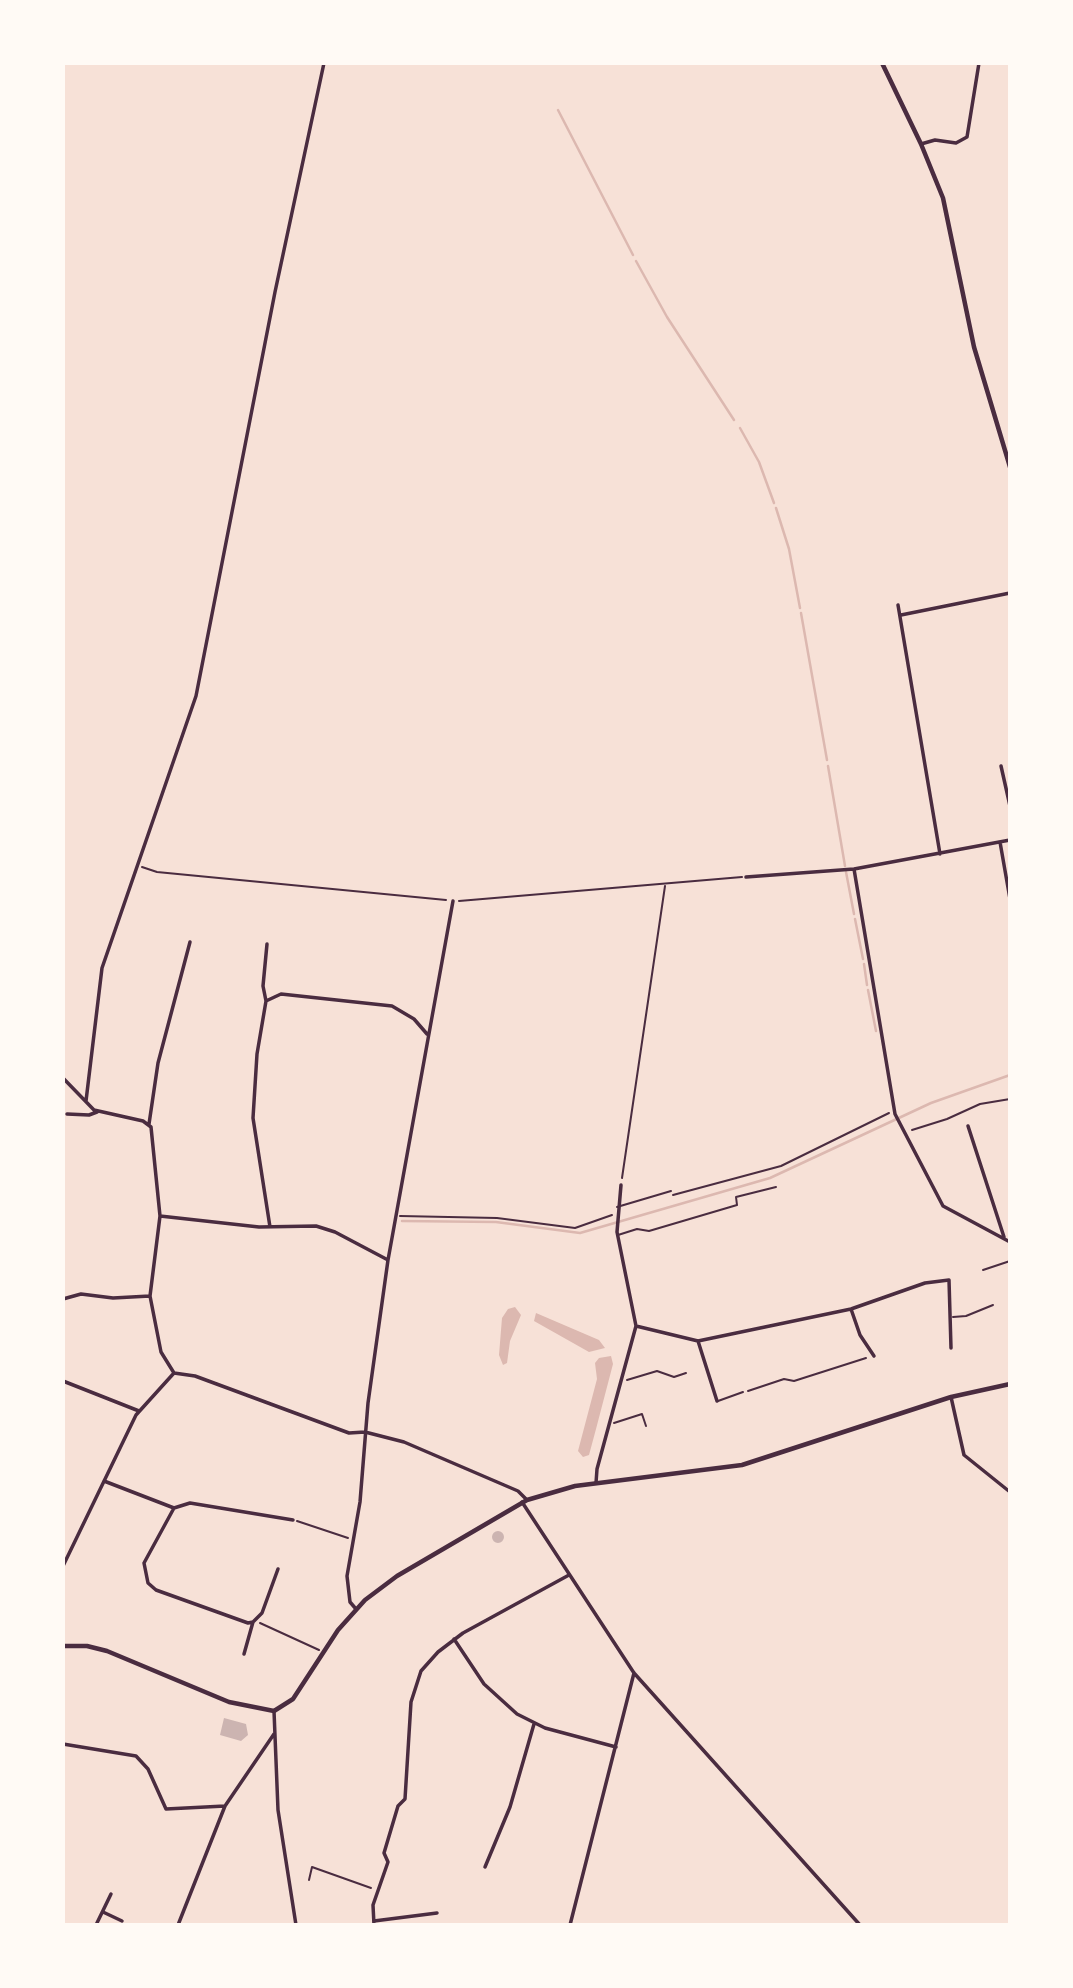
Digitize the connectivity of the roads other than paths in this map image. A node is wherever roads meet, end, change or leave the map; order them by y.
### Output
1 (324, 63) edge
2 (882, 63) edge
3 (979, 63) edge
4 (921, 144) junction
5 (1010, 467) edge
6 (1010, 593) edge
7 (898, 605) dead end
8 (901, 615) junction
9 (1001, 766) dead end
10 (1010, 806) edge
11 (1010, 840) edge
12 (1000, 842) junction
13 (940, 853) junction
14 (853, 869) junction
15 (746, 877) road end
16 (1010, 899) edge
17 (453, 901) road end
18 (190, 942) dead end
19 (267, 944) dead end
20 (266, 1001) junction
21 (428, 1036) junction
22 (63, 1077) edge
23 (86, 1101) junction
24 (97, 1112) junction
25 (67, 1114) dead end
26 (149, 1124) junction
27 (968, 1126) dead end
28 (621, 1185) road end
29 (776, 1187) dead end
30 (671, 1191) road end
31 (617, 1212) junction
32 (160, 1216) junction
33 (270, 1227) junction
34 (617, 1234) junction
35 (1004, 1237) junction
36 (1010, 1242) edge
37 (388, 1260) junction
38 (1010, 1261) edge
39 (984, 1270) dead end
40 (150, 1296) junction
41 (63, 1299) edge
42 (993, 1305) dead end
43 (851, 1308) junction
44 (951, 1317) junction
45 (636, 1326) junction
46 (698, 1341) junction
47 (951, 1348) dead end
48 (874, 1356) road end
49 (174, 1373) junction
50 (63, 1381) edge
51 (1010, 1384) edge
52 (743, 1392) road end
53 (951, 1397) junction
54 (717, 1401) joint
55 (139, 1411) junction
56 (365, 1432) junction
57 (104, 1481) junction
58 (596, 1483) junction
59 (1010, 1492) edge
60 (524, 1501) junction
61 (174, 1508) junction
62 (293, 1520) road end
63 (63, 1566) edge
64 (278, 1569) dead end
65 (569, 1575) junction
66 (356, 1609) junction
67 (253, 1622) junction
68 (454, 1639) junction
69 (63, 1646) edge
70 (244, 1654) dead end
71 (634, 1673) junction
72 (274, 1711) junction
73 (534, 1724) junction
74 (274, 1734) junction
75 (63, 1745) edge
76 (616, 1747) junction
77 (225, 1805) junction
78 (485, 1867) dead end
79 (111, 1894) dead end
80 (103, 1912) junction
81 (437, 1913) dead end
82 (122, 1921) dead end
83 (374, 1923) edge
84 (96, 1925) edge
85 (178, 1925) edge
86 (296, 1925) edge
87 (570, 1925) edge
88 (860, 1925) edge

1 - 23 street
2 - 4 street
3 - 4 street
4 - 5 street
6 - 8 street
7 - 8 street
8 - 13 street
9 - 10 street
11 - 12 street
12 - 13 street
12 - 16 street
13 - 14 street
14 - 15 street
14 - 35 street
17 - 21 street
18 - 26 street
19 - 20 street
20 - 21 street
20 - 33 street
21 - 37 street
22 - 23 street
23 - 24 street
24 - 25 street
24 - 26 street
26 - 32 street
27 - 35 street
28 - 31 street
29 - 34 lane
30 - 31 lane
31 - 34 street
32 - 33 street
32 - 40 street
33 - 37 street
34 - 45 street
35 - 36 street
37 - 56 street
38 - 39 lane
40 - 41 street
40 - 49 street
42 - 44 lane
43 - 44 street
43 - 46 street
43 - 48 street
44 - 47 street
45 - 46 street
45 - 58 street
46 - 54 street
49 - 55 street
49 - 56 street
50 - 55 street
51 - 53 street
52 - 54 lane
53 - 58 street
53 - 59 street
55 - 57 street
56 - 60 street
56 - 66 street
57 - 61 street
57 - 63 street
58 - 60 street
60 - 65 street
60 - 66 street
61 - 62 street
61 - 67 street
64 - 67 street
65 - 68 street
65 - 71 street
66 - 72 street
67 - 70 street
68 - 73 street
68 - 83 street
69 - 72 street
71 - 76 street
71 - 88 street
72 - 74 street
73 - 76 street
73 - 78 street
74 - 77 street
74 - 86 street
75 - 77 street
76 - 87 street
77 - 85 street
79 - 80 street
80 - 82 street
80 - 84 street
81 - 83 street

